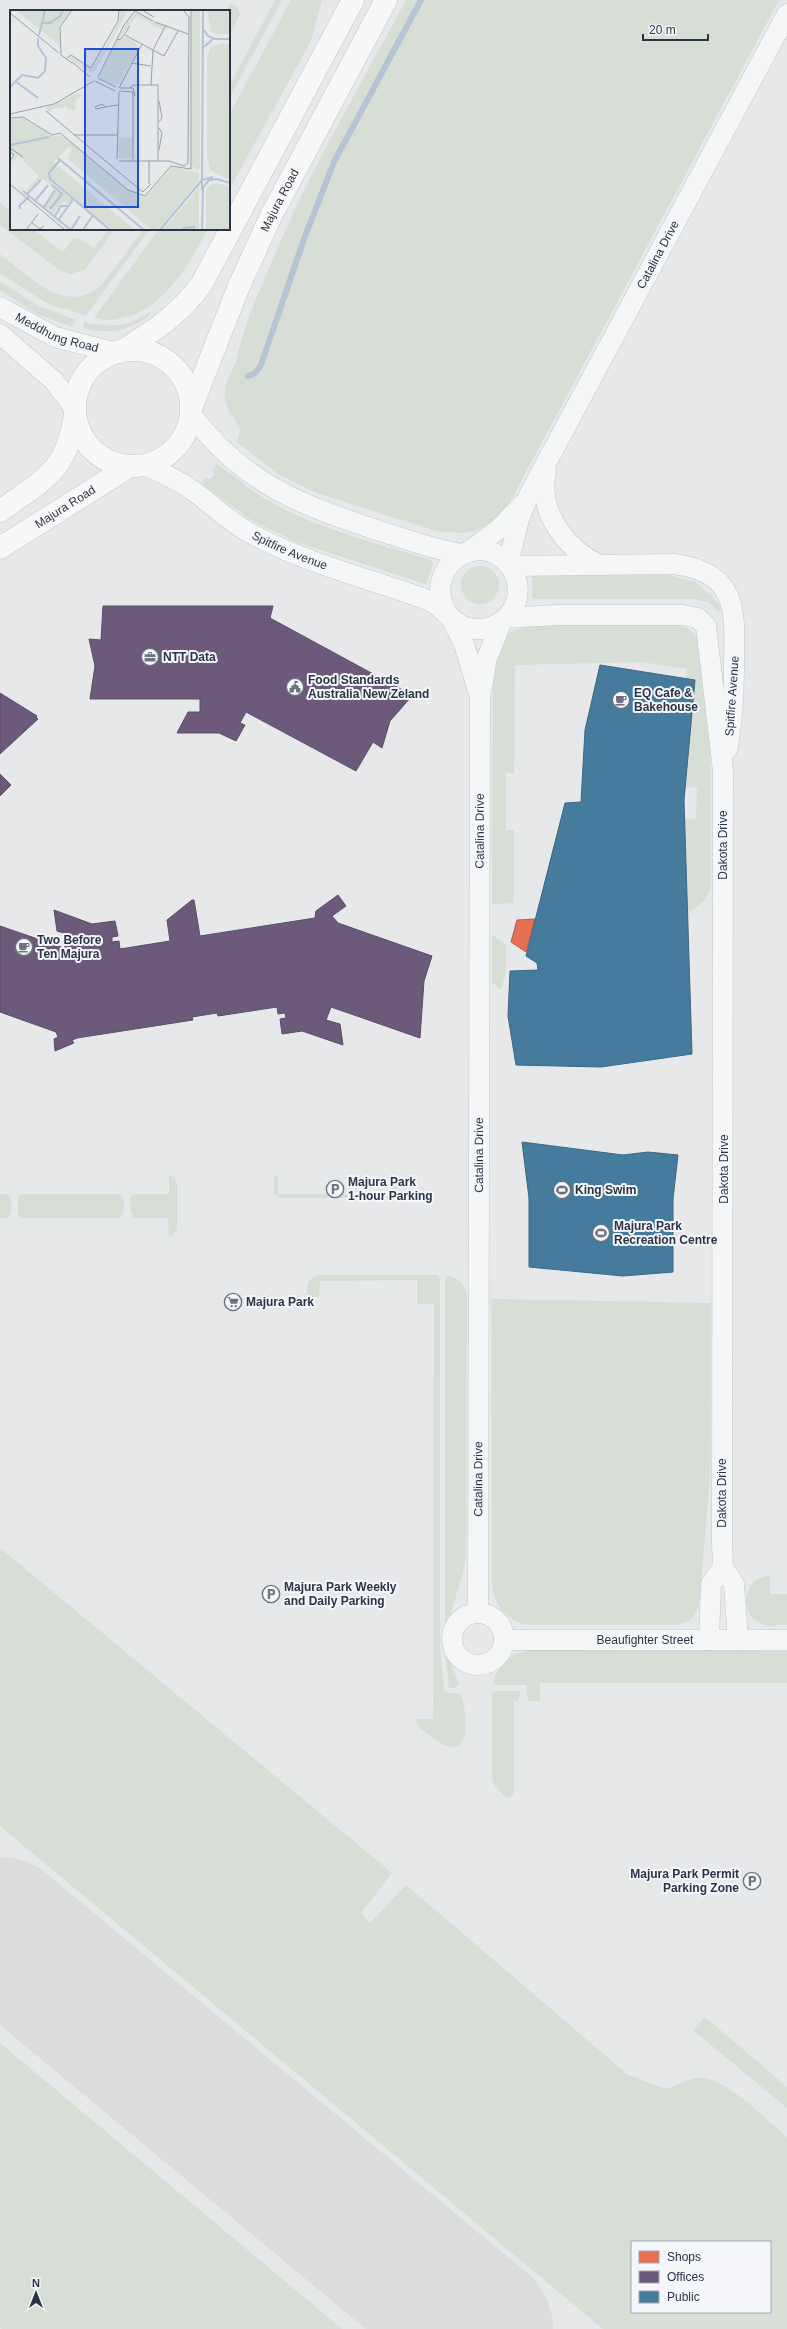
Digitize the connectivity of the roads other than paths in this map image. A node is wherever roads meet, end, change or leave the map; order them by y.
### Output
1 (353, 0) edge
2 (386, 0) edge
3 (787, 14) edge
4 (0, 307) edge
5 (0, 334) edge
6 (118, 353) junction
7 (191, 411) junction
8 (75, 412) junction
9 (549, 459) junction
10 (137, 466) junction
11 (529, 495) junction
12 (0, 511) edge
13 (0, 548) edge
14 (465, 553) junction
15 (509, 565) junction
16 (600, 565) junction
17 (448, 615) junction
18 (504, 620) junction
19 (480, 698) junction
20 (724, 771) junction
21 (723, 1567) junction
22 (478, 1613) junction
23 (504, 1640) junction
24 (709, 1640) junction
25 (738, 1640) junction
26 (787, 1640) edge

1 - 6 main road
2 - 7 main road, Majura Road
3 - 9 street, Catalina Drive
4 - 6 street, Meddhung Road
5 - 8 street
6 - 7 main road
6 - 8 main road
7 - 10 main road
7 - 14 street
8 - 10 main road
8 - 12 main road
9 - 11 street, Catalina Drive
9 - 16 street
10 - 13 main road, Majura Road
10 - 17 street, Spitfire Avenue
11 - 14 street, Catalina Drive
11 - 15 street, Catalina Drive
14 - 15 street
14 - 17 street
15 - 16 street, Spitfire Avenue
15 - 18 street
16 - 20 street, Spitfire Avenue
17 - 18 street
17 - 19 street, Catalina Drive
18 - 19 street, Catalina Drive
18 - 20 street, Spitfire Avenue
19 - 22 street, Catalina Drive
20 - 21 street, Dakota Drive
21 - 24 street
21 - 25 street
22 - 23 street
22 - 23 street
23 - 24 street, Beaufighter Street
24 - 25 street, Beaufighter Street
25 - 26 street, Beaufighter Street

